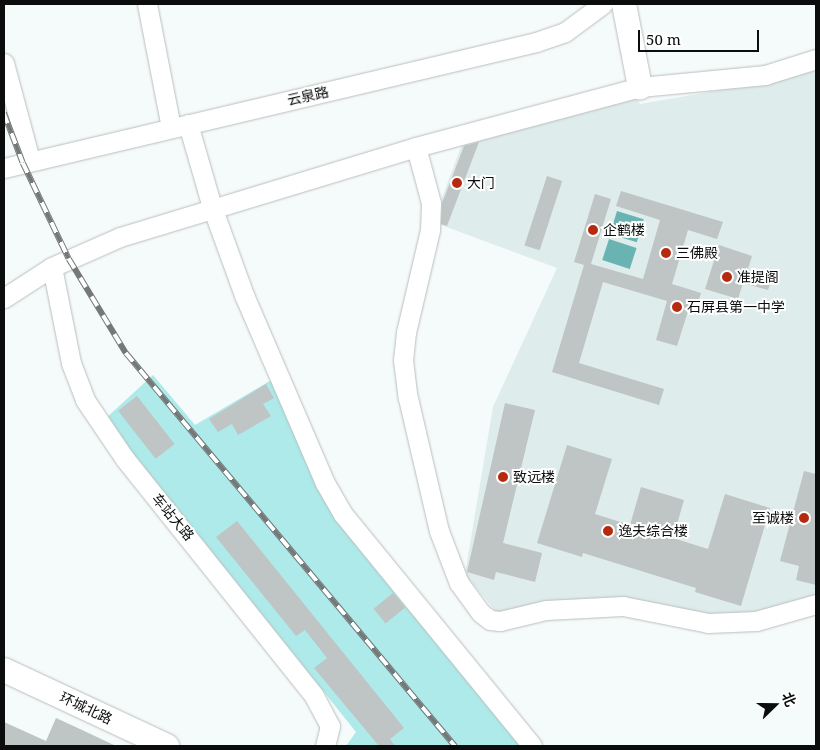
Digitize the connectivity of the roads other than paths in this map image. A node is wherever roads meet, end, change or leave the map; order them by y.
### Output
1 (148, 4) edge
2 (603, 4) edge
3 (624, 4) edge
4 (816, 60) edge
5 (4, 63) edge
6 (640, 87) junction
7 (179, 126) junction
8 (416, 147) junction
9 (30, 160) junction
10 (4, 168) edge
11 (212, 207) junction
12 (52, 267) junction
13 (4, 298) edge
14 (816, 604) edge
15 (4, 670) edge
16 (167, 746) edge
17 (325, 746) edge
18 (532, 746) edge

1 - 7 street
2 - 7 street, 云泉路
3 - 6 street
4 - 6 street
5 - 9 street
6 - 8 street
7 - 9 street, 云泉路
7 - 11 street
8 - 11 street
8 - 14 street
9 - 10 street, 云泉路
11 - 12 street
11 - 18 street
12 - 13 street
12 - 17 street, 车站大路
15 - 16 street, 环城北路

